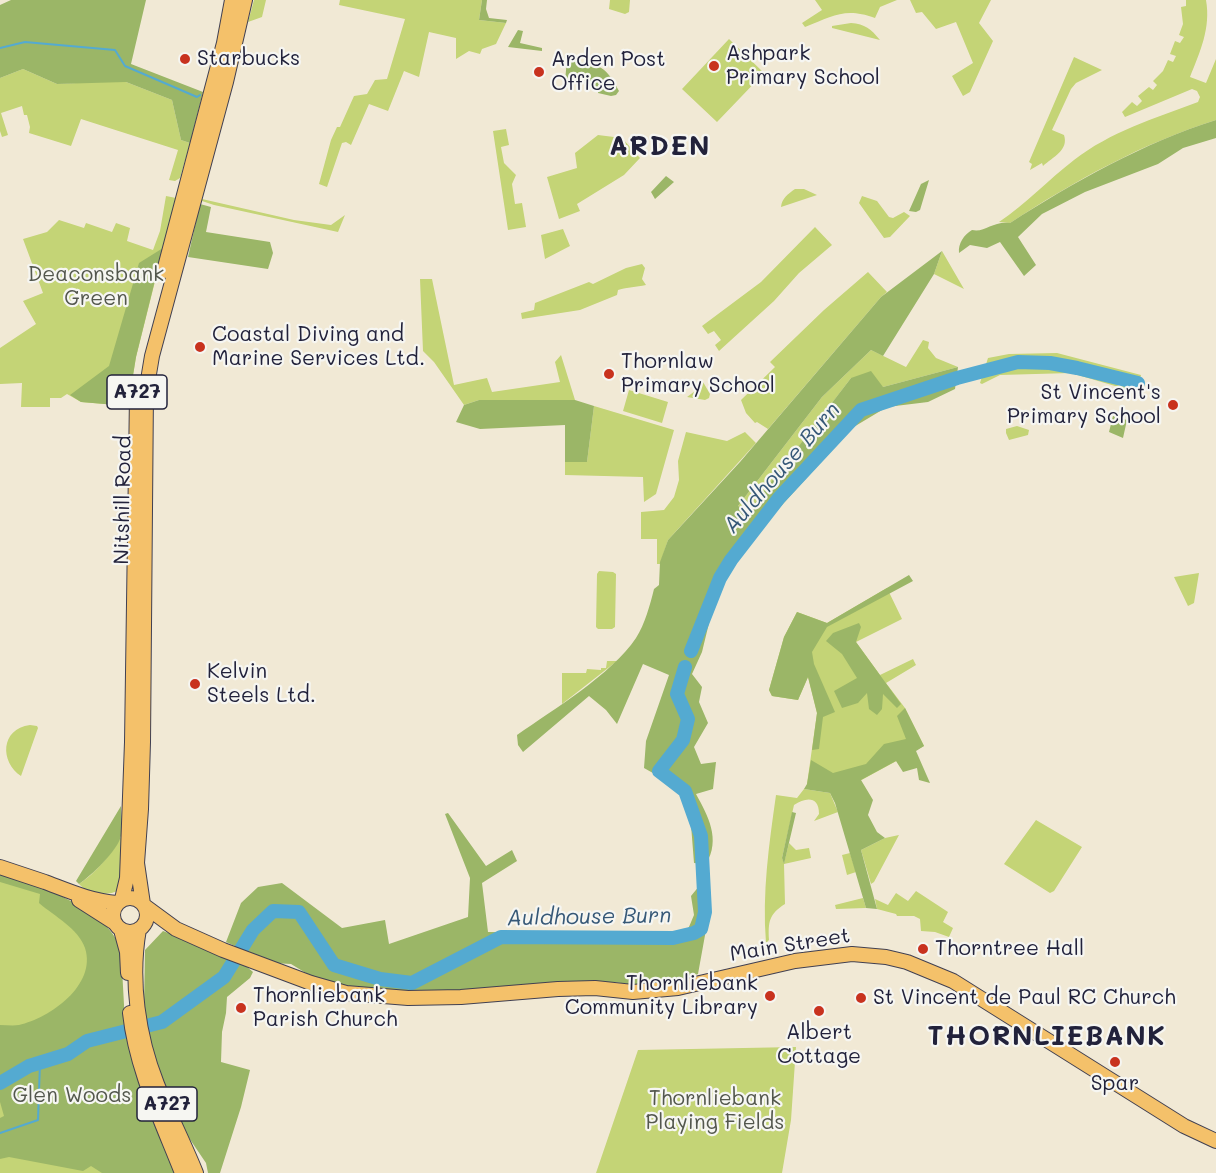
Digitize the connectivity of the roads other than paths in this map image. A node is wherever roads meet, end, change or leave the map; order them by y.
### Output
1 (232, 0) edge
2 (245, 0) edge
3 (0, 867) edge
4 (67, 892) junction
5 (119, 901) junction
6 (144, 905) junction
7 (118, 926) junction
8 (141, 928) junction
9 (176, 929) junction
10 (135, 1020) junction
11 (1216, 1142) edge
12 (191, 1172) edge

1 - 5 main road, Nitshill Road / A727
2 - 6 main road, Nitshill Road / A727
3 - 4 main road
4 - 5 main road
4 - 7 main road
5 - 6 main road
5 - 7 main road
6 - 8 main road
6 - 9 main road
7 - 8 main road
7 - 10 main road, A727
8 - 9 main road
8 - 10 main road, A727
9 - 11 main road, Main Street
10 - 12 main road, A727

